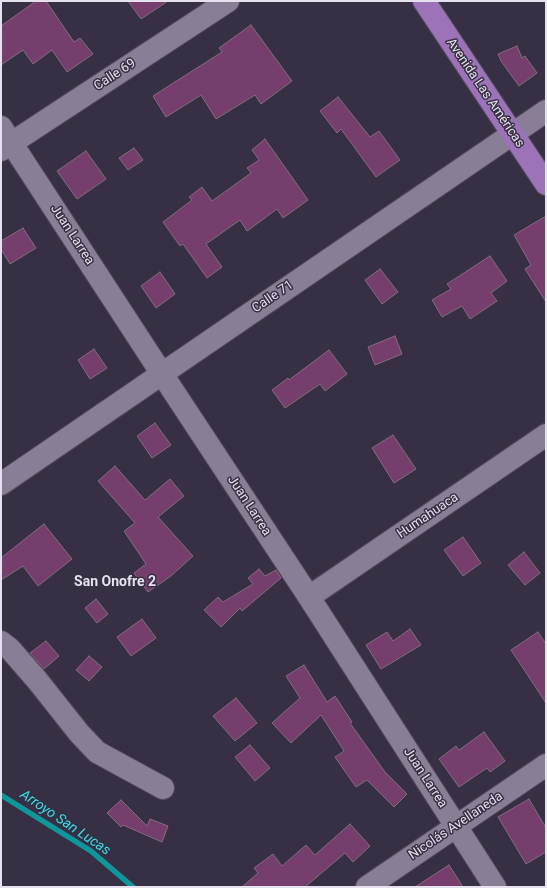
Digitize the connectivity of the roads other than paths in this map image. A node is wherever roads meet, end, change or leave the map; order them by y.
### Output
1 (228, 1) edge
2 (424, 1) edge
3 (546, 111) edge
4 (512, 134) junction
5 (5, 140) edge
6 (546, 184) edge
7 (162, 374) junction
8 (546, 435) edge
9 (1, 484) edge
10 (309, 597) junction
11 (1, 642) edge
12 (546, 765) edge
13 (163, 788) dead end
14 (456, 826) junction
15 (367, 887) edge
16 (495, 887) edge

1 - 5 street, Calle 69
2 - 4 main road, Avenida Las Américas
3 - 4 street, Calle 71
4 - 6 main road, Avenida Las Américas
4 - 7 street, Calle 71
5 - 7 street, Juan Larrea
7 - 9 street, Calle 71
7 - 10 street, Juan Larrea
8 - 10 street, Humahuaca
10 - 14 street, Juan Larrea
11 - 13 street
12 - 14 street, Nicolás Avellaneda
14 - 15 street, Nicolás Avellaneda
14 - 16 street, Juan Larrea

